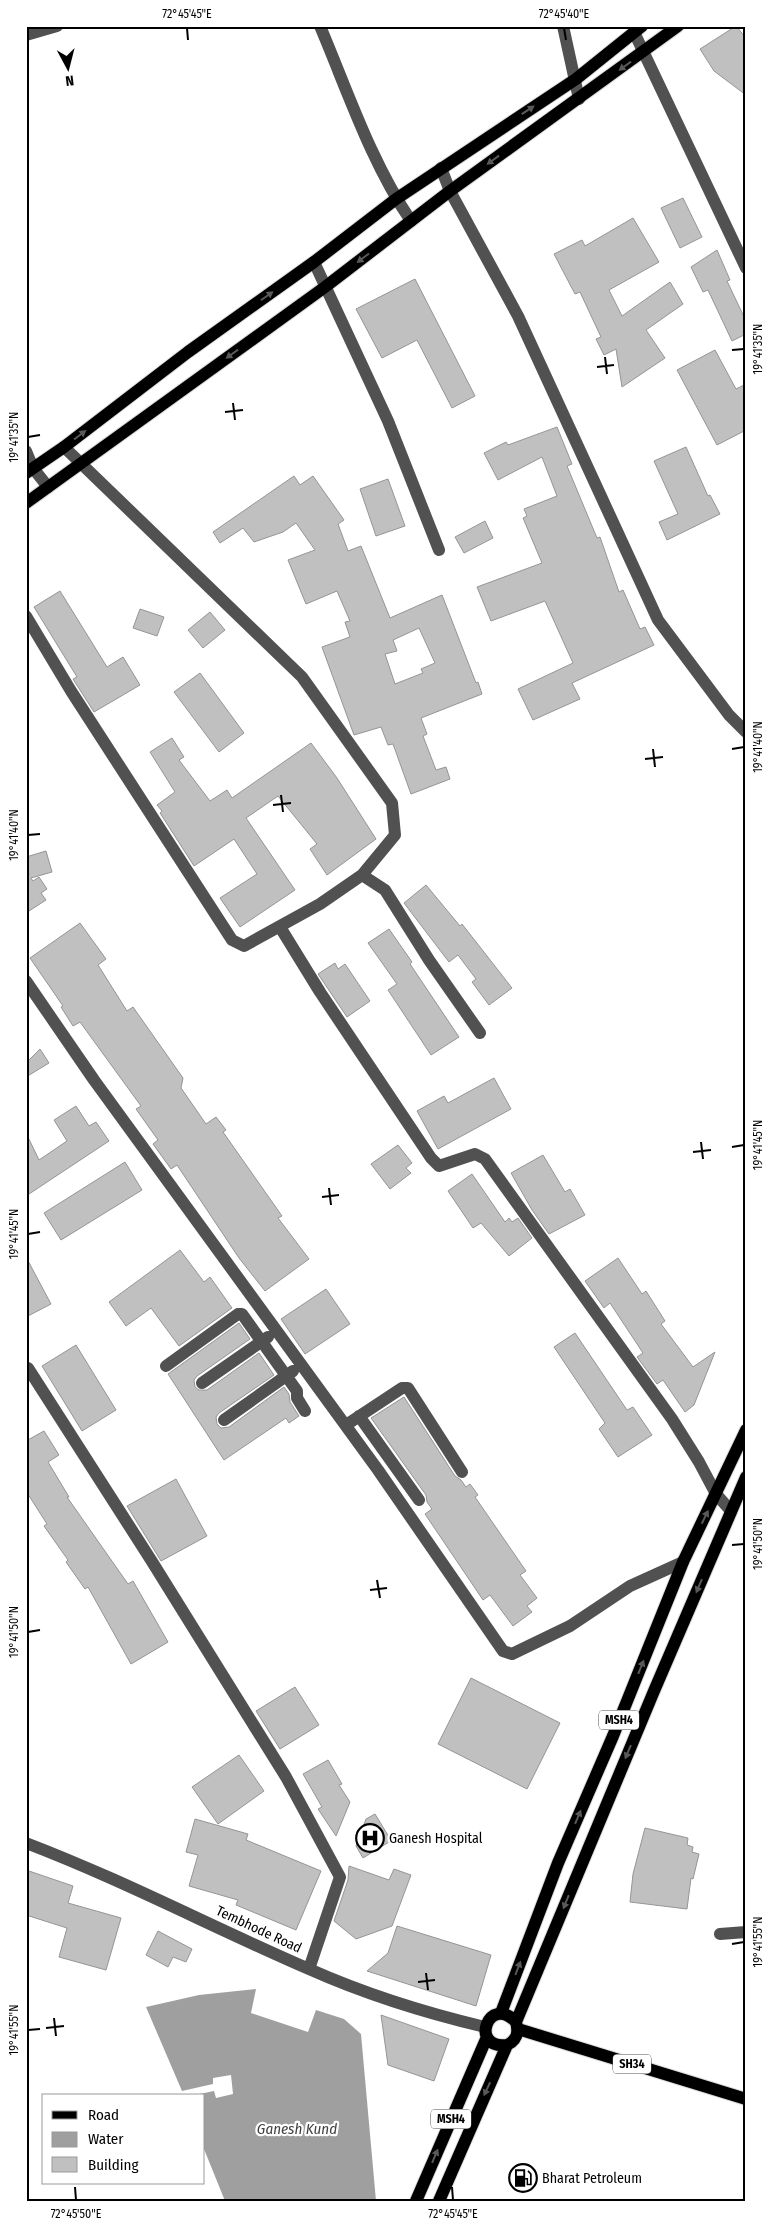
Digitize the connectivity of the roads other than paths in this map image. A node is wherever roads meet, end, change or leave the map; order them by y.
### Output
1 (57, 26) edge
2 (320, 26) edge
3 (563, 26) edge
4 (678, 26) edge
5 (638, 29) edge
6 (33, 31) edge
7 (644, 52) junction
8 (576, 79) junction
9 (579, 99) junction
10 (441, 168) junction
11 (450, 191) junction
12 (396, 199) junction
13 (411, 221) junction
14 (314, 262) junction
15 (746, 268) edge
16 (325, 287) junction
17 (64, 447) junction
18 (26, 451) edge
19 (81, 464) junction
20 (30, 470) edge
21 (48, 487) junction
22 (26, 503) edge
23 (439, 550) dead end
24 (26, 616) edge
25 (746, 732) edge
26 (362, 875) junction
27 (280, 927) junction
28 (26, 981) edge
29 (480, 1033) dead end
30 (276, 1332) junction
31 (262, 1341) junction
32 (166, 1366) dead end
33 (302, 1366) junction
34 (26, 1369) edge
35 (287, 1376) junction
36 (202, 1383) dead end
37 (305, 1411) dead end
38 (359, 1416) junction
39 (224, 1420) dead end
40 (346, 1425) junction
41 (746, 1430) edge
42 (392, 1462) junction
43 (378, 1470) junction
44 (462, 1472) dead end
45 (746, 1477) edge
46 (716, 1494) junction
47 (419, 1500) dead end
48 (731, 1511) junction
49 (683, 1562) junction
50 (26, 1843) edge
51 (746, 1932) edge
52 (720, 1934) dead end
53 (309, 1969) junction
54 (501, 2013) junction
55 (517, 2025) junction
56 (486, 2032) junction
57 (507, 2045) junction
58 (746, 2099) edge
59 (416, 2201) edge
60 (439, 2201) edge

1 - 6 street
2 - 12 street
3 - 8 street
4 - 7 main road
5 - 7 street
5 - 8 main road
7 -> 9 main road
7 - 15 street
8 - 9 street
10 -> 8 main road
9 -> 11 main road
10 - 11 street
10 - 12 main road
11 - 13 main road
11 - 25 street
12 - 13 street
12 - 14 main road
13 -> 16 main road
14 - 16 street
17 -> 14 main road
16 -> 19 main road
16 - 23 street
17 - 19 street
17 - 20 main road
18 - 20 street
19 - 21 main road
19 - 26 street
20 - 21 street
21 - 22 main road
24 - 27 street
26 - 27 street
26 - 29 street
27 - 46 street
28 - 30 street
30 - 31 street
30 - 33 street
31 - 32 street
31 - 35 street
31 - 36 street
33 - 35 street
33 - 40 street
34 - 53 street
35 - 37 street
35 - 39 street
38 - 40 street
38 - 42 street
38 - 44 street
40 - 43 street
41 - 46 main road, MSH4
42 - 43 street
42 - 47 street
43 - 49 street
45 - 48 main road, MSH4
46 - 48 street
49 -> 46 main road, MSH4
48 -> 55 main road, MSH4
54 -> 49 main road, MSH4
50 - 53 street, Tembhode Road
51 - 52 street
53 - 56 street, Tembhode Road
54 - 55 main road
54 - 56 main road
55 - 57 main road
55 - 58 main road, SH34
56 - 57 main road
59 -> 56 main road, MSH4
57 -> 60 main road, MSH4

